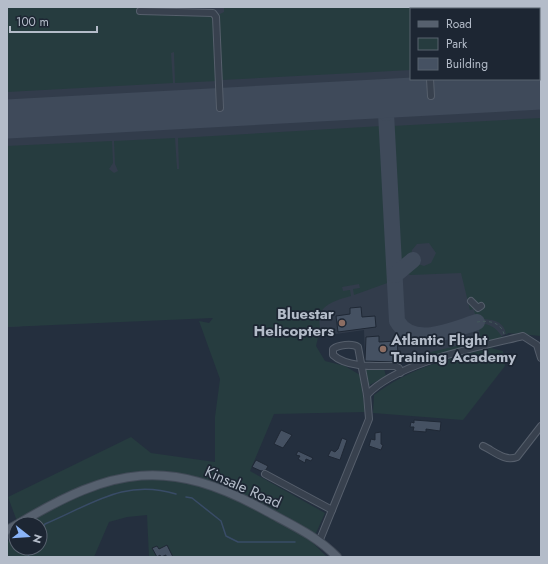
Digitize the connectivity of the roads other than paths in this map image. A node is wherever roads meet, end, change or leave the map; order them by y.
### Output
1 (140, 11) dead end
2 (430, 80) edge
3 (431, 96) dead end
4 (220, 108) dead end
5 (471, 300) dead end
6 (481, 306) dead end
7 (541, 358) edge
8 (360, 366) junction
9 (400, 373) junction
10 (367, 395) junction
11 (541, 426) edge
12 (483, 446) dead end
13 (265, 474) dead end
14 (332, 510) junction
15 (32, 516) edge
16 (319, 542) junction
17 (337, 557) edge

1 - 4 street
2 - 3 street
5 - 6 street
7 - 9 street
8 - 8 street
8 - 9 street
8 - 10 street
9 - 10 street
10 - 14 street
11 - 12 street
13 - 14 street
14 - 16 street
15 - 16 main road, Kinsale Road
16 - 17 main road, Kinsale Road

